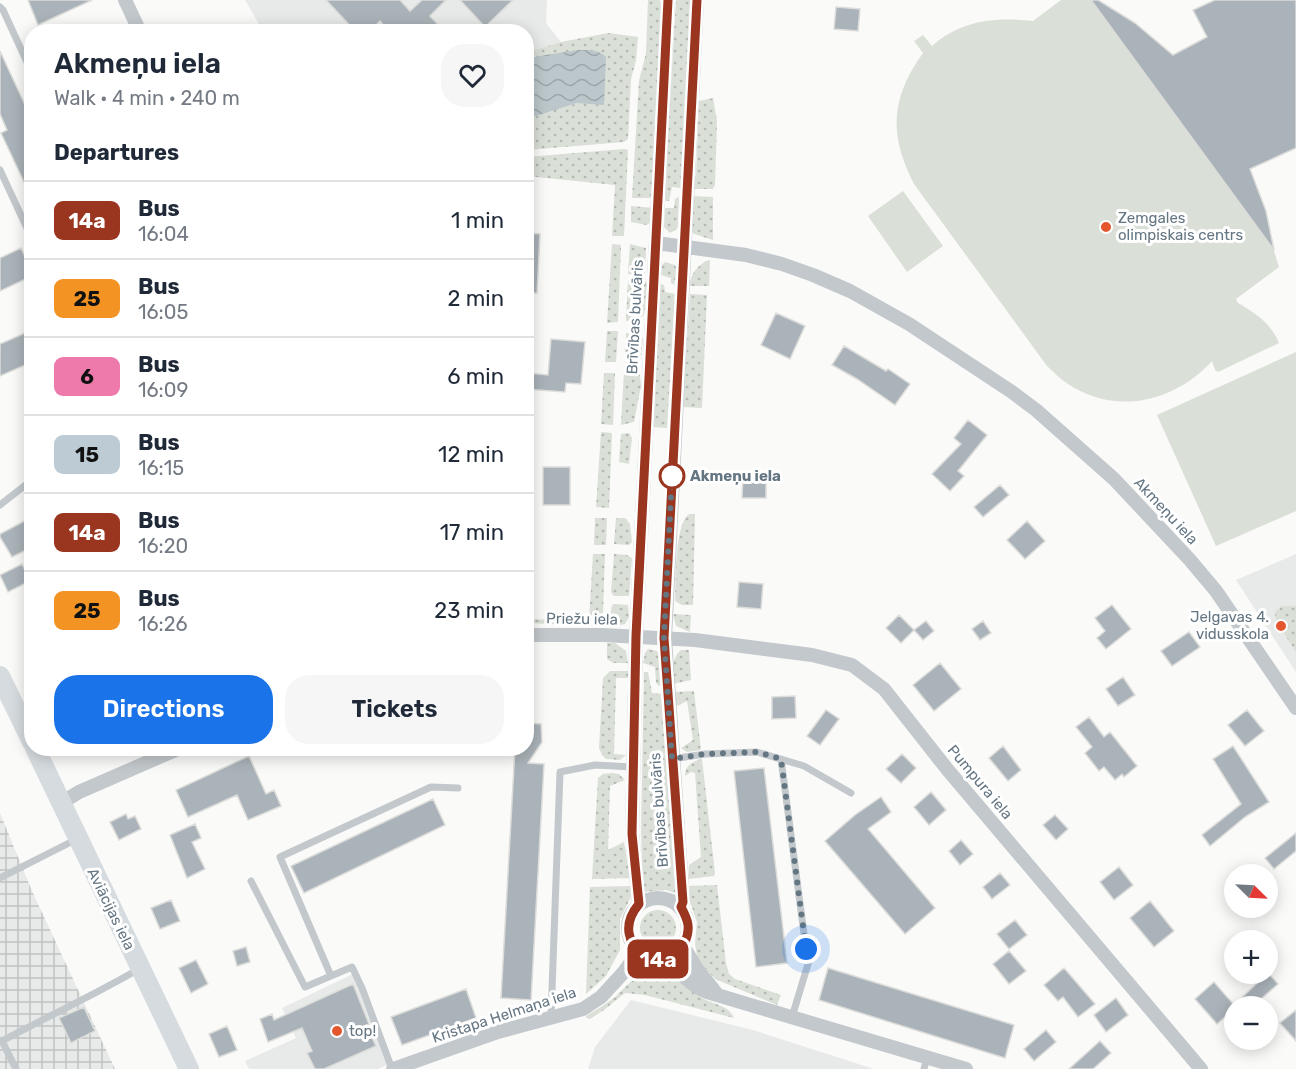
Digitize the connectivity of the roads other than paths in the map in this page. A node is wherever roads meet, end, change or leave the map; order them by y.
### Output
1 (125, 0) edge
2 (668, 0) edge
3 (697, 0) edge
4 (0, 7) edge
5 (136, 24) edge
6 (24, 56) edge
7 (0, 170) edge
8 (24, 222) edge
9 (656, 243) junction
10 (684, 246) junction
11 (24, 486) edge
12 (0, 505) edge
13 (534, 635) edge
14 (636, 636) junction
15 (664, 638) junction
16 (0, 676) edge
17 (1296, 708) edge
18 (24, 726) edge
19 (38, 756) edge
20 (162, 756) edge
21 (672, 759) junction
22 (781, 759) junction
23 (633, 767) junction
24 (458, 788) dead end
25 (851, 793) dead end
26 (61, 803) junction
27 (77, 839) junction
28 (0, 878) edge
29 (251, 881) dead end
30 (639, 904) junction
31 (681, 907) junction
32 (683, 946) junction
33 (639, 951) junction
34 (667, 957) junction
35 (140, 969) junction
36 (331, 976) junction
37 (717, 994) junction
38 (551, 1017) junction
39 (792, 1017) junction
40 (925, 1063) edge
41 (398, 1068) edge
42 (16, 1069) edge
43 (189, 1069) edge
44 (966, 1069) edge
45 (1201, 1069) edge

1 - 5 street
2 - 9 street, Brīvības bulvāris
3 - 10 street, Brīvības bulvāris
4 - 6 lane
7 - 8 lane
9 - 10 street, Akmeņu iela
9 - 14 street, Brīvības bulvāris
10 - 15 street, Brīvības bulvāris
10 - 17 street, Akmeņu iela
11 - 12 lane
13 - 14 street, Priežu iela
14 - 15 street
14 - 23 street, Brīvības bulvāris
15 - 21 street, Brīvības bulvāris
15 - 45 street, Pumpura iela
16 - 18 main road
19 - 26 main road, Aviācijas iela
20 - 26 street
21 - 22 lane
21 - 31 street, Brīvības bulvāris
22 - 25 lane
22 - 39 lane
23 - 30 street, Brīvības bulvāris
23 - 38 lane
24 - 36 lane
26 - 27 main road, Aviācijas iela
27 - 28 lane
27 - 35 main road, Aviācijas iela
29 - 36 lane
30 - 31 street
30 - 33 street, Brīvības bulvāris
31 - 32 street, Brīvības bulvāris
32 - 34 street
32 - 37 street
33 - 34 street
33 - 38 street, Kristapa Helmaņa iela
34 - 37 street
35 - 42 lane
35 - 43 main road, Aviācijas iela
36 - 41 lane
37 - 39 street
38 - 41 street, Kristapa Helmaņa iela
39 - 40 street
40 - 44 street

